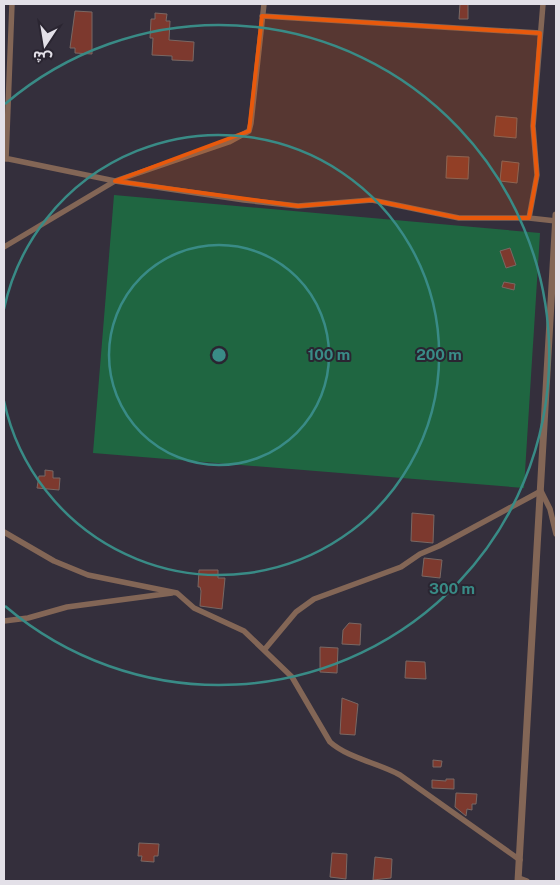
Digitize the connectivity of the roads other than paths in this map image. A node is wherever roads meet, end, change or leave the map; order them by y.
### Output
1 (12, 4) edge
2 (264, 4) edge
3 (543, 4) edge
4 (262, 16) junction
5 (540, 33) junction
6 (5, 159) edge
7 (115, 181) junction
8 (556, 215) edge
9 (530, 218) junction
10 (556, 221) edge
11 (4, 247) edge
12 (541, 491) junction
13 (4, 532) edge
14 (556, 534) edge
15 (176, 593) junction
16 (4, 621) edge
17 (265, 649) junction
18 (520, 860) junction
19 (519, 879) edge
20 (527, 881) edge

1 - 6 street
2 - 4 street
3 - 5 street
4 - 5 street
4 - 7 street
5 - 9 street
6 - 7 street
7 - 9 street
7 - 11 street
8 - 10 street
9 - 10 street
10 - 12 street
12 - 14 street
12 - 17 street
12 - 18 street
13 - 15 street
15 - 16 street
15 - 17 street
17 - 18 street
18 - 19 street
19 - 20 street

